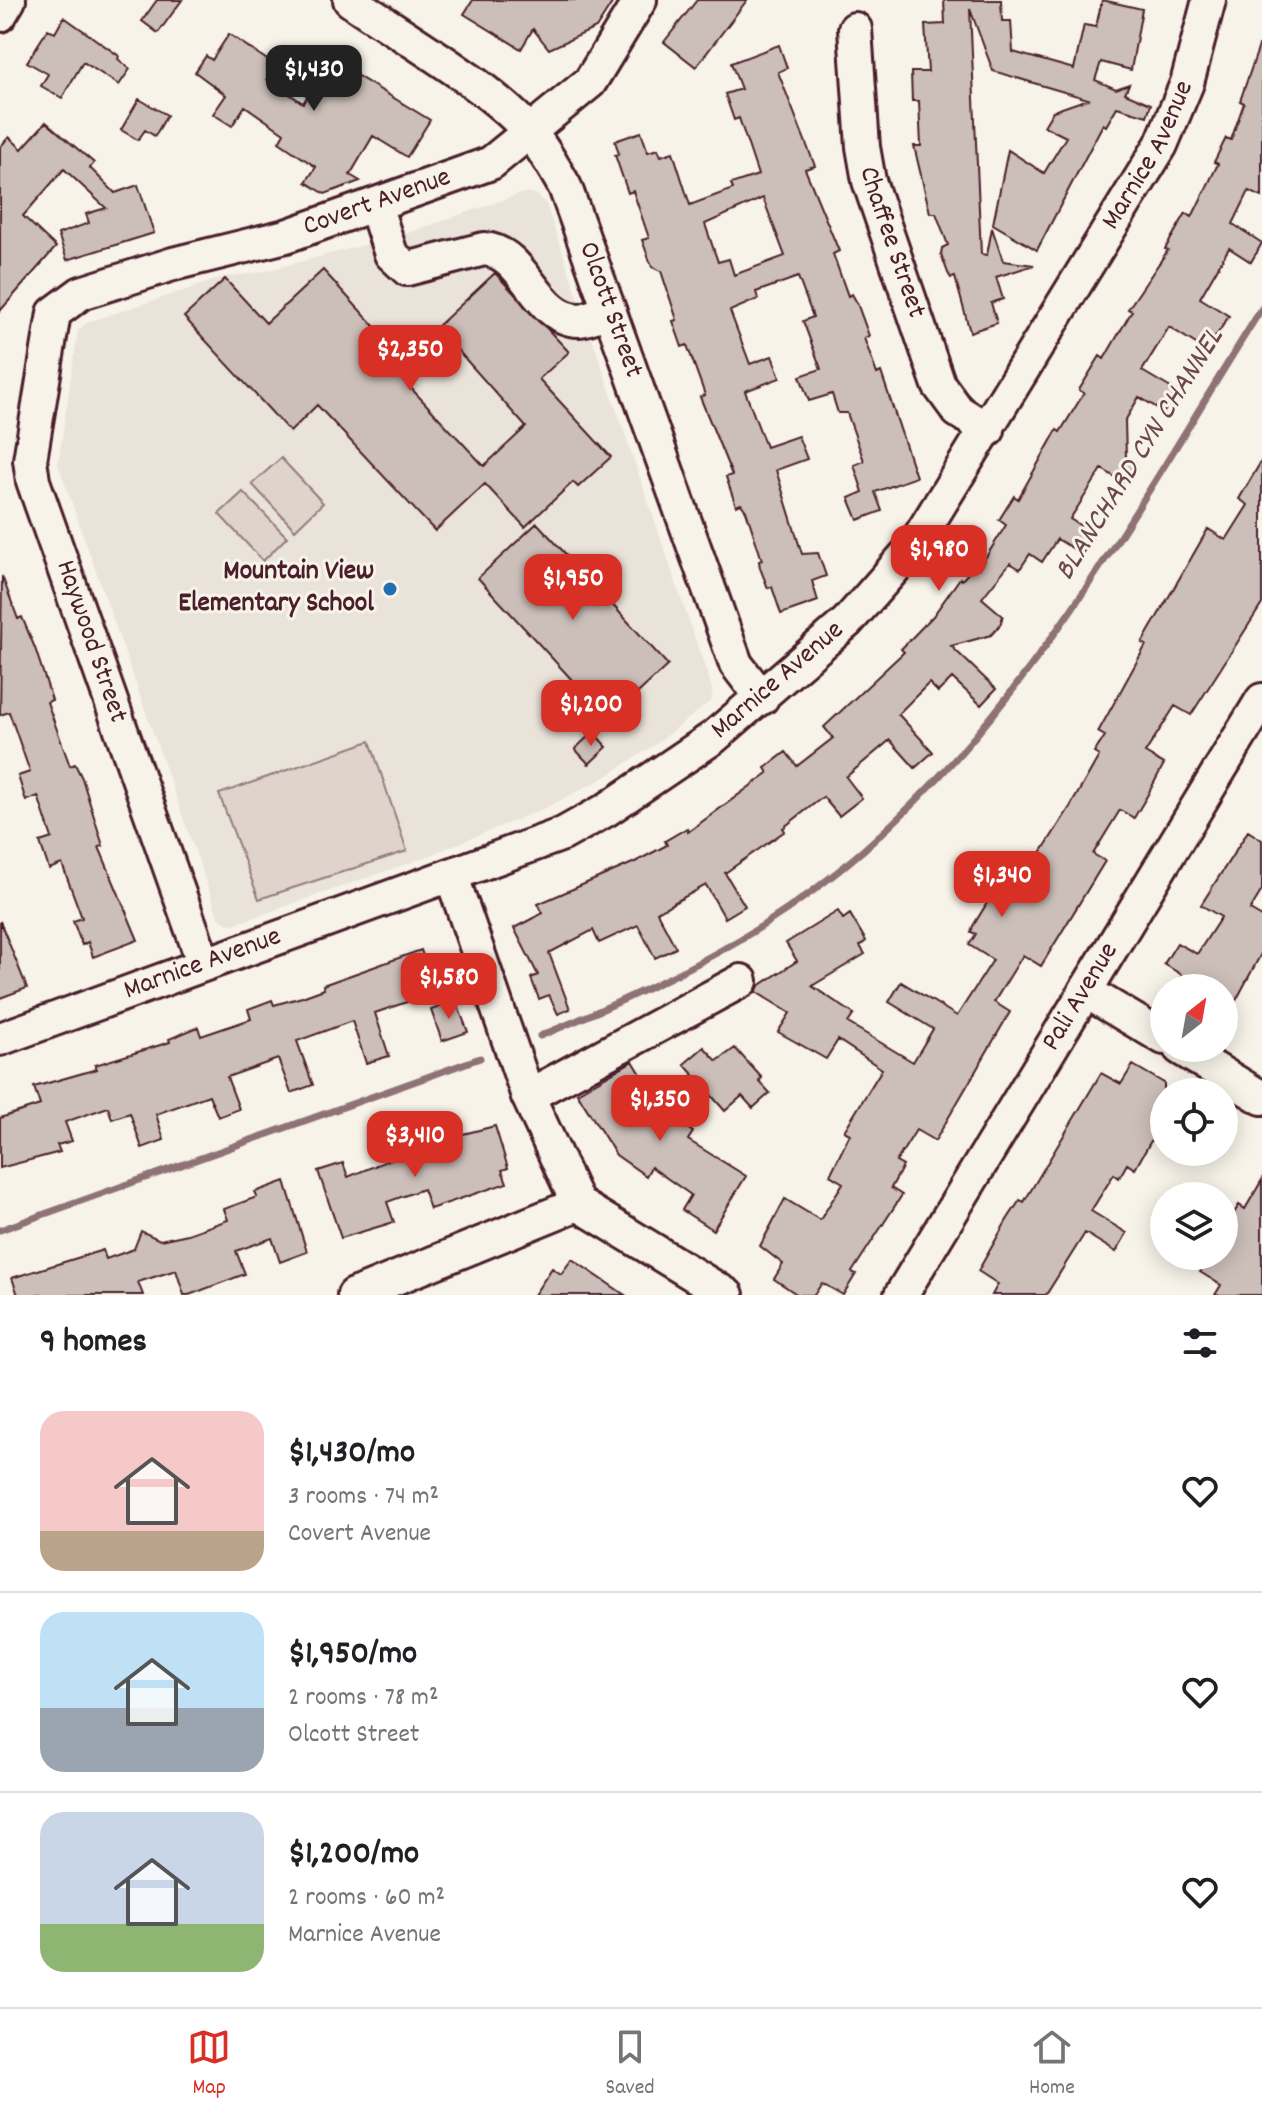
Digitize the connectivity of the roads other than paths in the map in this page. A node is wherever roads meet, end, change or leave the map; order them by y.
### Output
1 (9, 0) edge
2 (350, 0) edge
3 (640, 0) edge
4 (1209, 0) edge
5 (0, 15) edge
6 (855, 29) dead end
7 (531, 133) junction
8 (375, 205) junction
9 (609, 310) junction
10 (54, 313) joint
11 (988, 430) junction
12 (762, 698) junction
13 (1262, 700) edge
14 (452, 877) junction
15 (204, 964) junction
16 (741, 981) dead end
17 (1085, 991) junction
18 (1150, 1030) edge
19 (0, 1039) edge
20 (1203, 1062) edge
21 (528, 1096) junction
22 (1262, 1098) edge
23 (578, 1204) junction
24 (373, 1292) edge
25 (727, 1295) edge
26 (901, 1295) edge

1 - 5 street
2 - 7 street, Olcott Street
3 - 7 street, Covert Avenue
4 - 11 street, Marnice Avenue
6 - 11 street, Chaffee Street
7 - 8 street, Covert Avenue
7 - 9 street, Olcott Street
8 - 9 street
8 - 10 street, Covert Avenue
9 - 12 street, Olcott Street
10 - 15 street, Haywood Street
11 - 12 street, Marnice Avenue
12 - 14 street, Marnice Avenue
13 - 17 street, Pali Avenue
14 - 15 street, Marnice Avenue
14 - 21 street
15 - 19 street, Marnice Avenue
16 - 21 street
17 - 18 street
17 - 26 street, Pali Avenue
20 - 22 street
21 - 23 street
23 - 24 street
23 - 25 street

